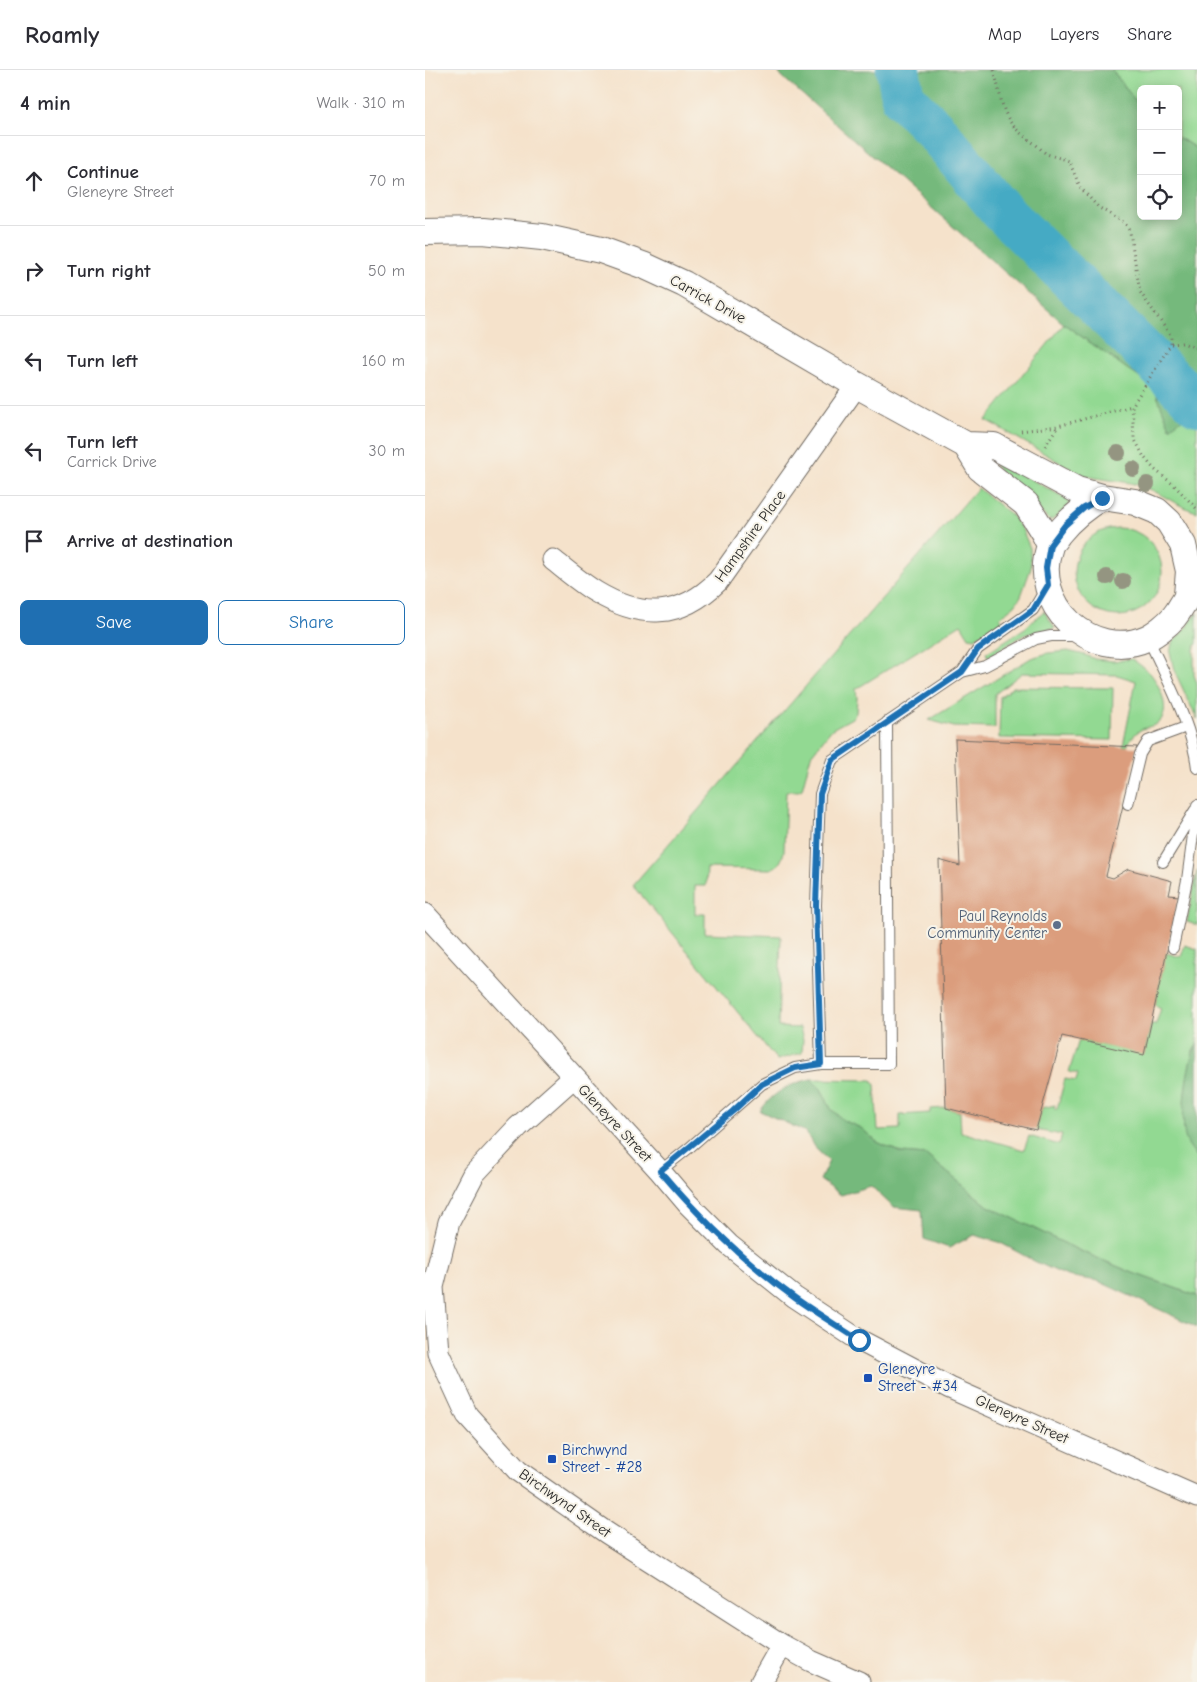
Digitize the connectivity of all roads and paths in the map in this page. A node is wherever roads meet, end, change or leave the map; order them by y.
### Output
1 (994, 70) edge
2 (425, 232) edge
3 (1171, 344) junction
4 (1197, 348) edge
5 (857, 385) junction
6 (1132, 406) junction
7 (1058, 426) junction
8 (1017, 432) dead end
9 (966, 444) junction
10 (1044, 448) dead end
11 (1102, 498) junction
12 (1197, 509) edge
13 (1169, 522) junction
14 (1197, 528) edge
15 (1050, 545) junction
16 (553, 560) dead end
17 (1048, 585) junction
18 (1192, 591) edge
19 (1088, 637) junction
20 (1148, 638) junction
21 (962, 672) junction
22 (887, 722) junction
23 (1186, 727) junction
24 (1197, 768) edge
25 (1128, 804) dead end
26 (1197, 806) edge
27 (1163, 862) dead end
28 (425, 914) edge
29 (1173, 948) dead end
30 (821, 1064) junction
31 (573, 1078) junction
32 (660, 1171) junction
33 (1197, 1497) edge
34 (782, 1646) junction
35 (761, 1682) edge
36 (859, 1682) edge

1 - 3 path
2 - 5 street, Carrick Drive
3 - 4 path
3 - 6 path
5 - 9 street, Carrick Drive
5 - 16 street, Hampshire Place
6 - 7 path
6 - 12 path
7 - 8 path
7 - 10 path
9 - 11 street, Carrick Drive
9 - 15 street
11 - 13 street, Carrick Drive
11 - 15 street, Carrick Drive
13 - 14 street, Carrick Drive
13 - 18 street, Carrick Drive
15 - 17 street, Carrick Drive
17 - 19 street, Carrick Drive
17 - 21 lane
18 - 20 street, Carrick Drive
19 - 20 street, Carrick Drive
19 - 21 lane
20 - 23 lane
21 - 22 lane
22 - 30 lane
22 - 30 lane
23 - 24 lane
23 - 25 lane
26 - 27 lane
26 - 29 lane
28 - 31 street, Gleneyre Street
30 - 32 lane
31 - 32 street, Gleneyre Street
31 - 34 street, Birchwynd Street
32 - 33 street, Gleneyre Street
34 - 35 street
34 - 36 street, Birchwynd Street

